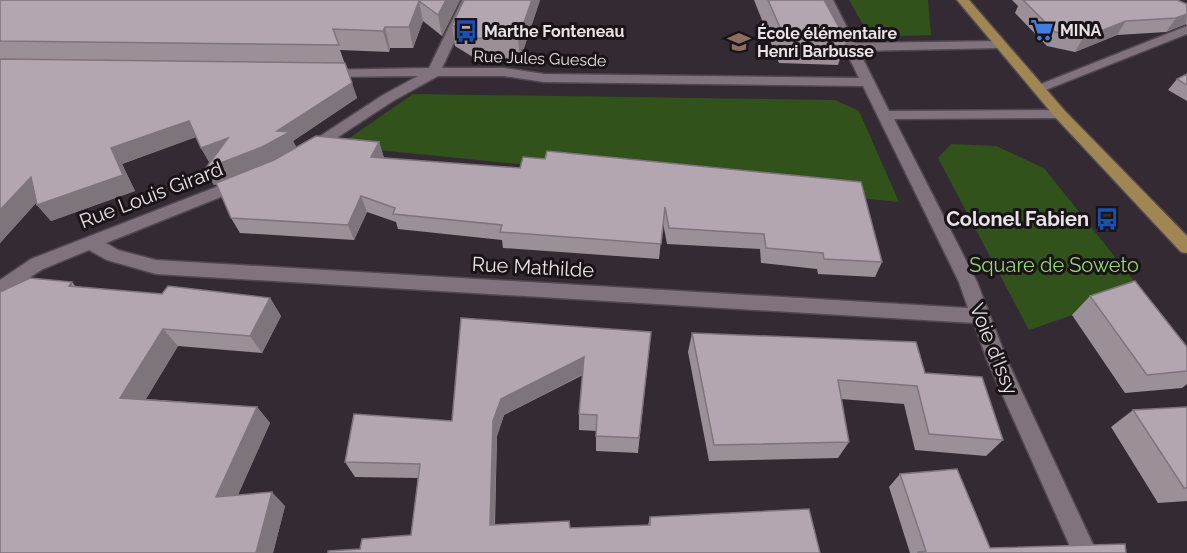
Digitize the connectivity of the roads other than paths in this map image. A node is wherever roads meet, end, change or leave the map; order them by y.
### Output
1 (468, 0) edge
2 (827, 0) edge
3 (963, 0) edge
4 (1187, 30) edge
5 (999, 44) junction
6 (851, 47) junction
7 (311, 73) edge
8 (433, 74) junction
9 (869, 82) junction
10 (1038, 88) junction
11 (1060, 114) junction
12 (885, 115) junction
13 (294, 159) edge
14 (254, 178) edge
15 (88, 242) junction
16 (1187, 247) edge
17 (0, 289) edge
18 (979, 316) junction
19 (1085, 553) edge

1 - 8 street
2 - 6 street
3 - 5 main road
4 - 10 street
5 - 6 street
5 - 10 main road
6 - 9 street
7 - 8 street, Rue Jules Guesde
8 - 9 street, Rue Jules Guesde
8 - 13 street
9 - 12 street
10 - 11 main road
11 - 12 street
11 - 16 main road
12 - 18 street, Voie d'Issy
14 - 15 street, Rue Louis Girard
15 - 17 street, Rue Louis Girard
15 - 18 street, Rue Mathilde
18 - 19 street, Voie d'Issy

